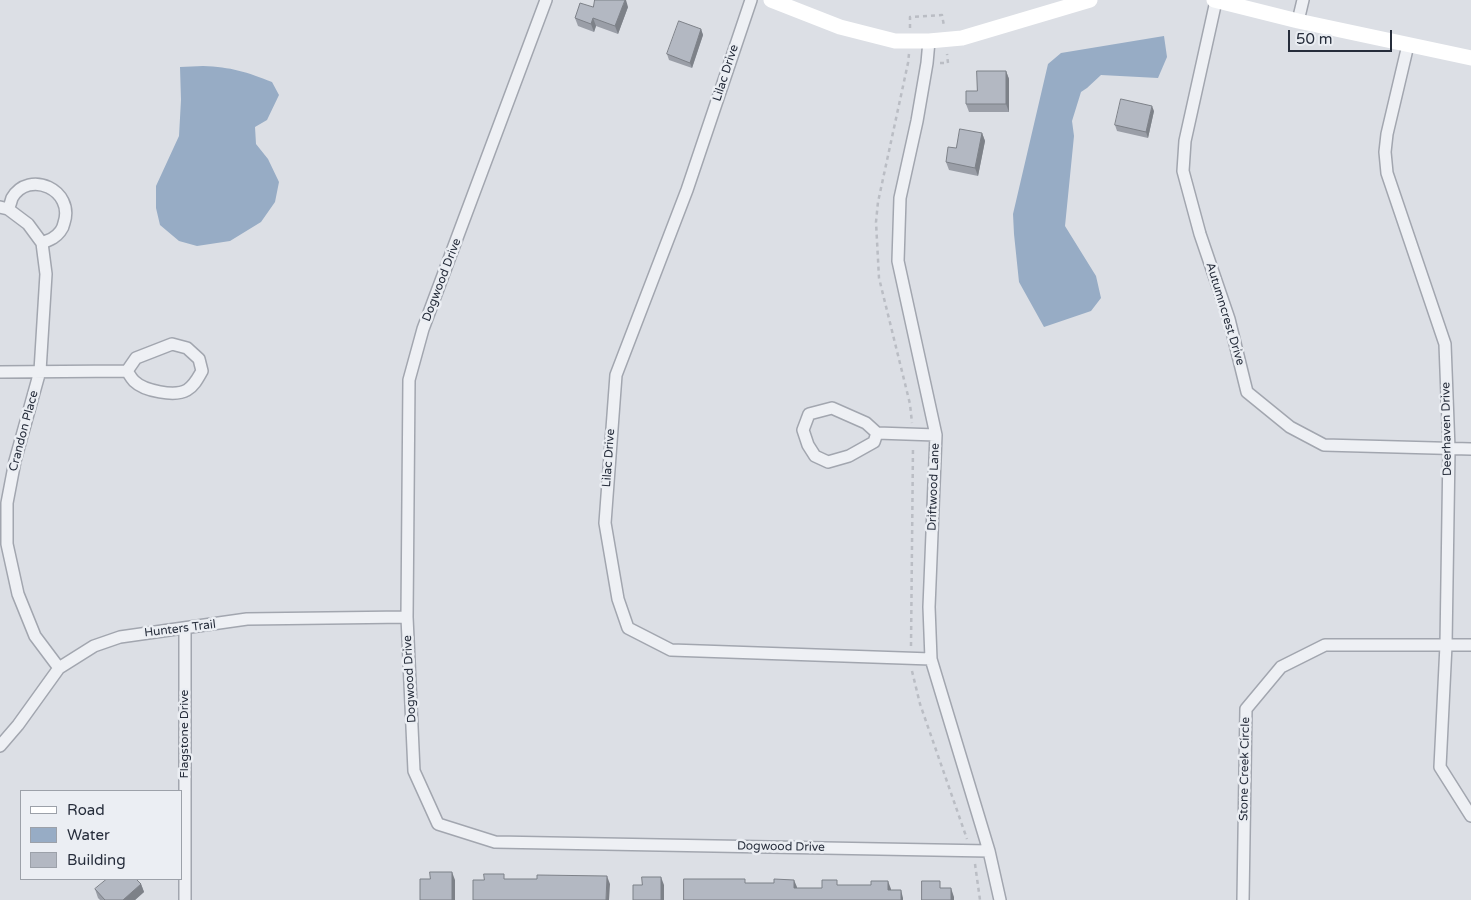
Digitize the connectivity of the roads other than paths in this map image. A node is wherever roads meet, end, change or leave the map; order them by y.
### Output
1 (546, 0) edge
2 (751, 0) edge
3 (771, 0) edge
4 (1090, 0) edge
5 (1215, 0) edge
6 (1303, 0) edge
7 (1298, 21) junction
8 (929, 41) junction
9 (1408, 45) junction
10 (1471, 58) edge
11 (4, 208) edge
12 (42, 243) junction
13 (40, 371) junction
14 (127, 371) junction
15 (0, 372) edge
16 (877, 434) junction
17 (936, 435) junction
18 (1449, 449) junction
19 (1471, 449) edge
20 (407, 617) junction
21 (185, 629) junction
22 (1446, 645) junction
23 (1471, 645) edge
24 (931, 659) junction
25 (59, 668) junction
26 (0, 746) edge
27 (1471, 816) edge
28 (989, 851) junction
29 (185, 900) edge
30 (1000, 900) edge
31 (1243, 900) edge

1 - 20 street, Dogwood Drive
2 - 24 street, Lilac Drive
3 - 8 street
4 - 8 street
5 - 7 street
5 - 18 street, Autumncrest Drive
6 - 7 street
7 - 9 street
8 - 17 street, Driftwood Lane
9 - 10 street
9 - 18 street, Deerhaven Drive
11 - 12 street, Crandon Place
11 - 12 street, Crandon Place
12 - 13 street, Crandon Place
13 - 14 street
13 - 15 street
13 - 25 street, Crandon Place
14 - 14 street
16 - 16 street
16 - 17 street
17 - 24 street, Driftwood Lane
18 - 19 street, Autumncrest Drive
18 - 22 street, Deerhaven Drive
20 - 21 street, Hunters Trail
20 - 28 street, Dogwood Drive
21 - 25 street, Hunters Trail
21 - 29 street, Flagstone Drive
22 - 23 street, Stone Creek Circle
22 - 27 street, Deerhaven Drive
22 - 31 street, Stone Creek Circle
24 - 28 street, Driftwood Lane
25 - 26 street, Hunters Trail
28 - 30 street, Driftwood Lane

